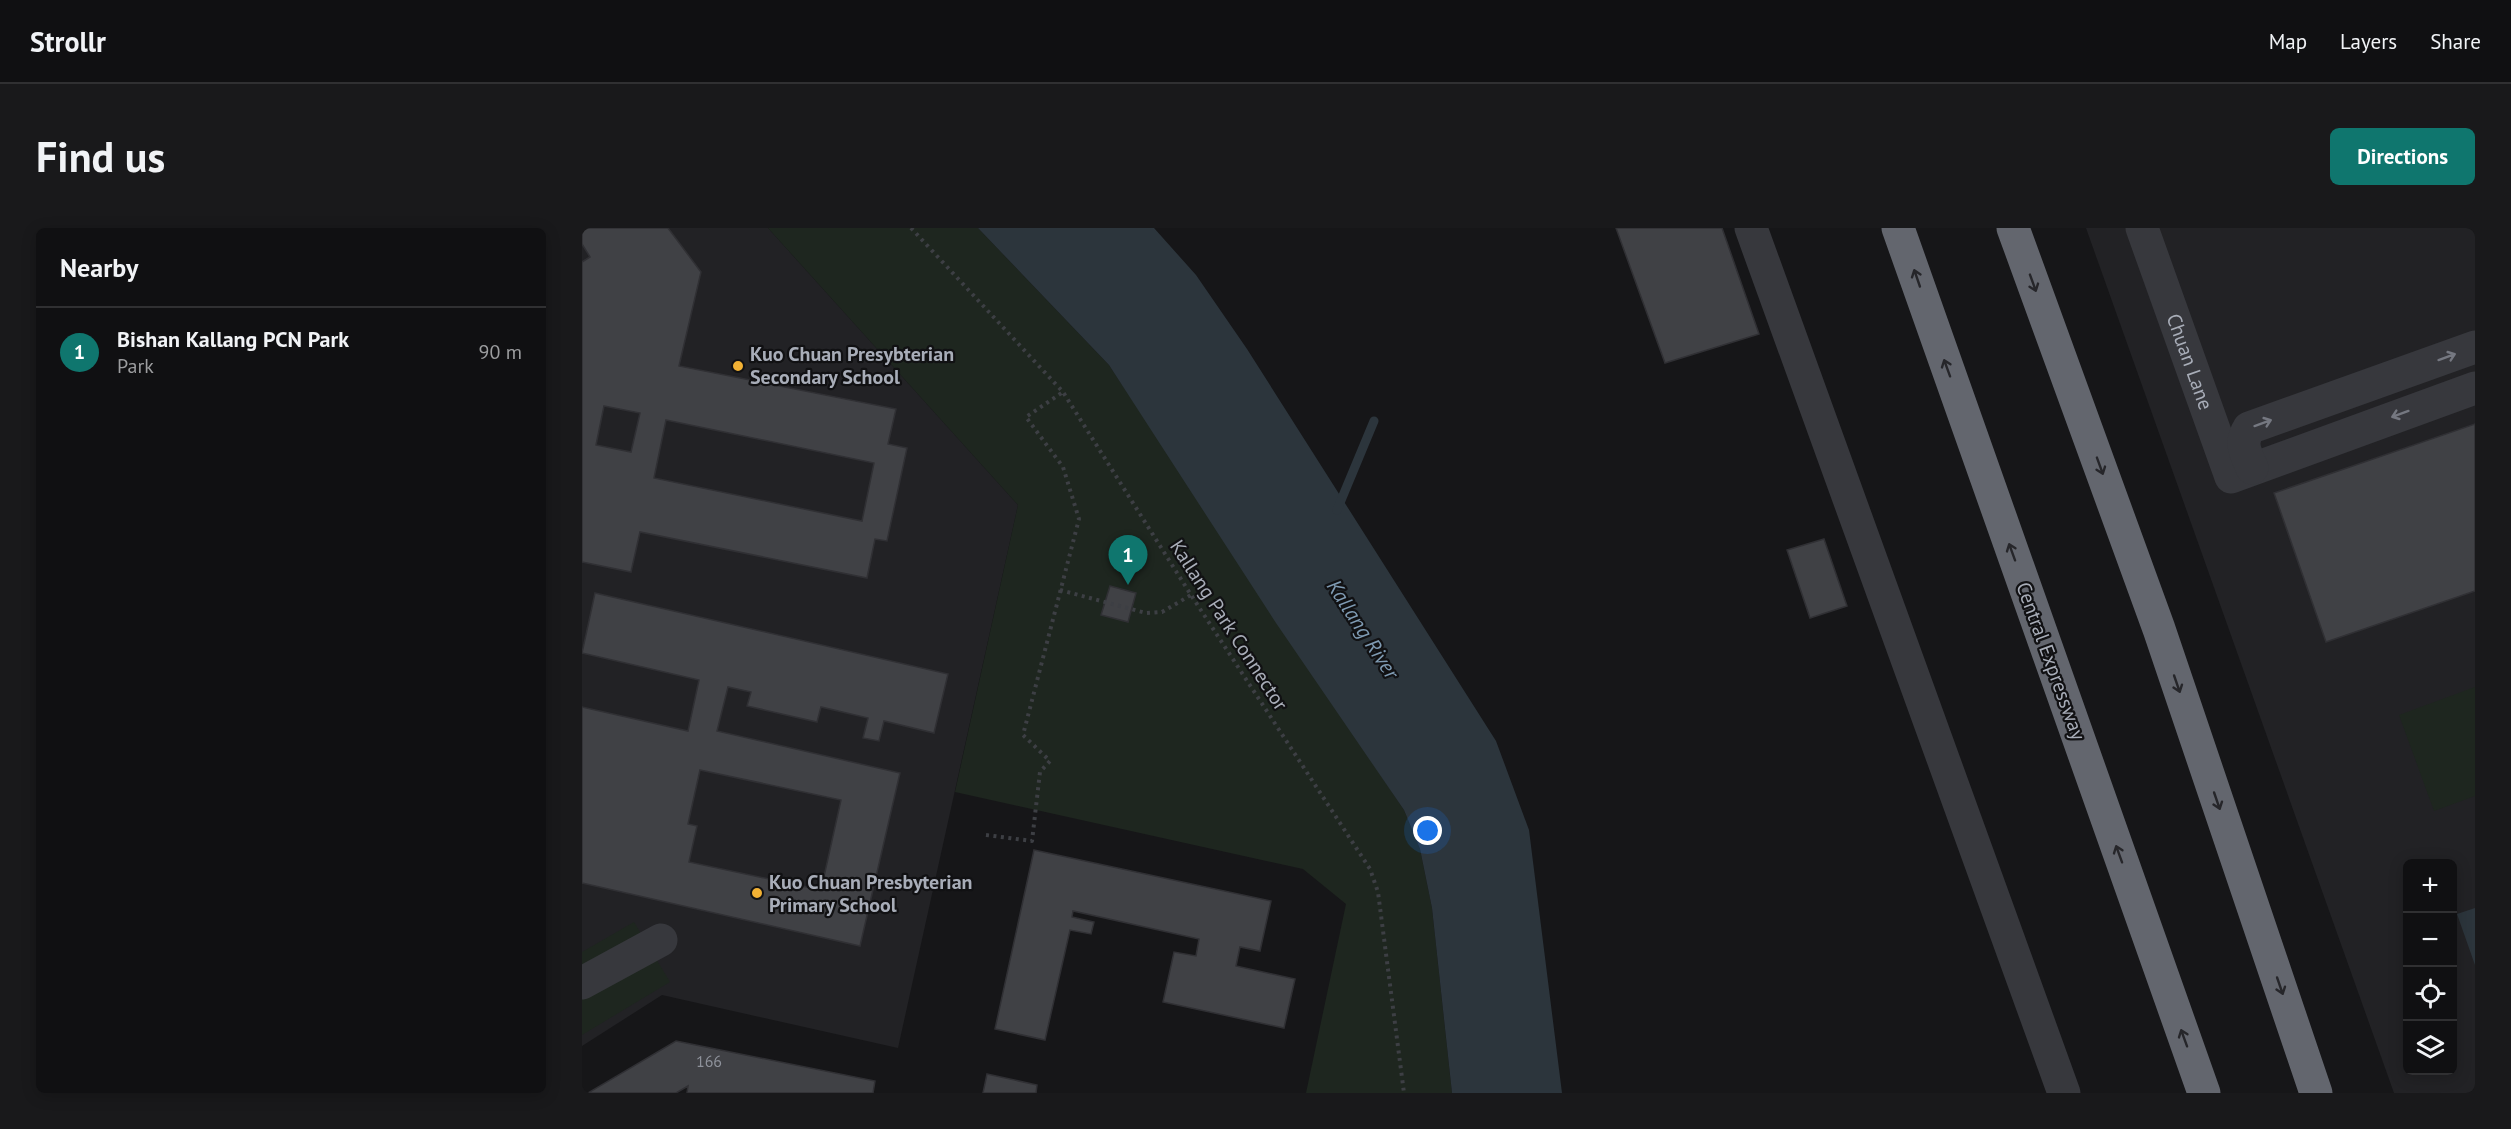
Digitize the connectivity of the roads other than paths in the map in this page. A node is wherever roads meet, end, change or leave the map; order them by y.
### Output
1 (1751, 228) edge
2 (1898, 228) edge
3 (2013, 228) edge
4 (2142, 228) edge
5 (2475, 347) edge
6 (2475, 388) edge
7 (2252, 468) junction
8 (661, 940) dead end
9 (582, 982) edge
10 (2064, 1093) edge
11 (2204, 1093) edge
12 (2316, 1093) edge

1 - 10 lane
11 -> 2 highway, Central Expressway
3 -> 12 highway
4 - 7 lane, Chuan Lane
7 -> 5 lane
6 -> 7 lane, Chuan Lane
8 - 9 lane

